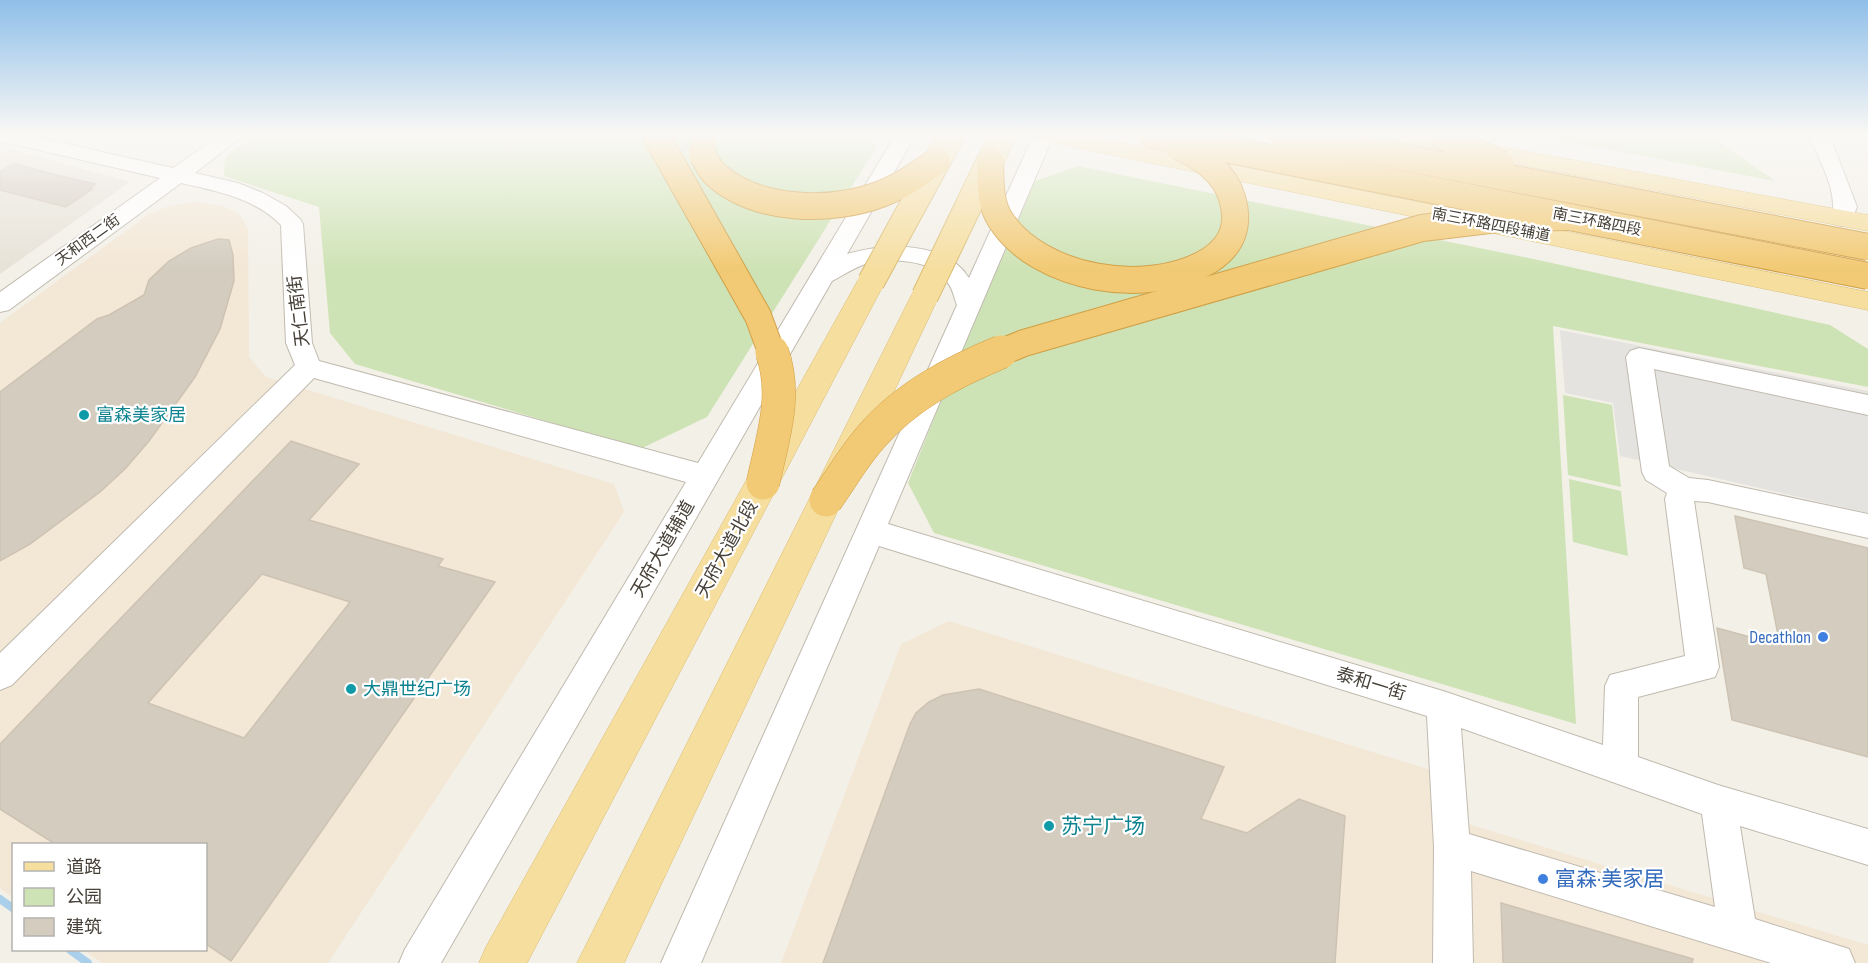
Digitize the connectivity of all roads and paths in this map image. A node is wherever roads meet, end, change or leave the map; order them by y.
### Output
1 (162, 179) edge
2 (163, 179) edge
3 (187, 179) edge
4 (680, 179) edge
5 (723, 179) edge
6 (880, 179) edge
7 (911, 179) edge
8 (927, 179) edge
9 (982, 179) edge
10 (994, 179) edge
11 (1024, 179) edge
12 (1220, 179) edge
13 (1265, 179) edge
14 (1336, 179) edge
15 (1375, 179) edge
16 (1517, 179) edge
17 (1540, 179) edge
18 (1631, 179) edge
19 (1837, 179) edge
20 (1856, 179) edge
21 (1564, 188) junction
22 (1369, 200) junction
23 (1868, 207) edge
24 (1569, 217) junction
25 (1842, 219) junction
26 (1868, 224) edge
27 (1868, 247) edge
28 (823, 276) junction
29 (1868, 276) edge
30 (0, 289) edge
31 (1868, 301) edge
32 (0, 304) edge
33 (969, 306) junction
34 (309, 367) junction
35 (1868, 405) edge
36 (706, 476) junction
37 (763, 483) junction
38 (1683, 489) junction
39 (826, 500) junction
40 (1868, 526) edge
41 (870, 531) junction
42 (0, 675) edge
43 (1443, 706) junction
44 (1620, 766) junction
45 (1718, 802) junction
46 (1868, 847) edge
47 (1452, 848) junction
48 (1738, 934) junction
49 (419, 963) edge
50 (502, 963) edge
51 (600, 963) edge
52 (681, 963) edge
53 (1453, 963) edge
54 (1835, 963) edge

1 - 30 street, 天和西二街
2 - 32 street, 天和西二街
3 - 34 street, 天仁南街
4 - 37 highway, bridge
5 - 7 highway, bridge
6 - 28 street, 天府大道辅道
8 - 37 main road, 天府大道北段, bridge
9 - 39 main road, bridge
10 - 12 highway, bridge
11 - 33 street
13 - 22 main road, 南三环路四段辅道
14 - 22 main road
15 - 24 highway, 南三环路四段, bridge
16 - 21 highway, 南三环路四段, bridge
17 - 21 highway, bridge
18 - 25 main road
19 - 25 street
20 - 23 street
21 - 27 highway, 南三环路四段, bridge
22 - 31 main road, 南三环路四段辅道
24 - 29 highway, 南三环路四段, bridge
24 - 39 highway, bridge
25 - 26 main road
28 - 33 street
28 - 36 street, 天府大道辅道
33 - 41 street
34 - 36 street, 天仁南街
34 - 42 street
35 - 38 street
36 - 49 street, 天府大道辅道
37 - 50 main road, 天府大道北段
38 - 40 street
38 - 44 street
39 - 51 main road
41 - 43 street, 泰和一街
41 - 52 street
43 - 44 street, 泰和一街
43 - 47 street
44 - 45 street, 泰和一街
45 - 46 street, 泰和一街
45 - 48 street
47 - 48 street
47 - 53 street
48 - 54 street

